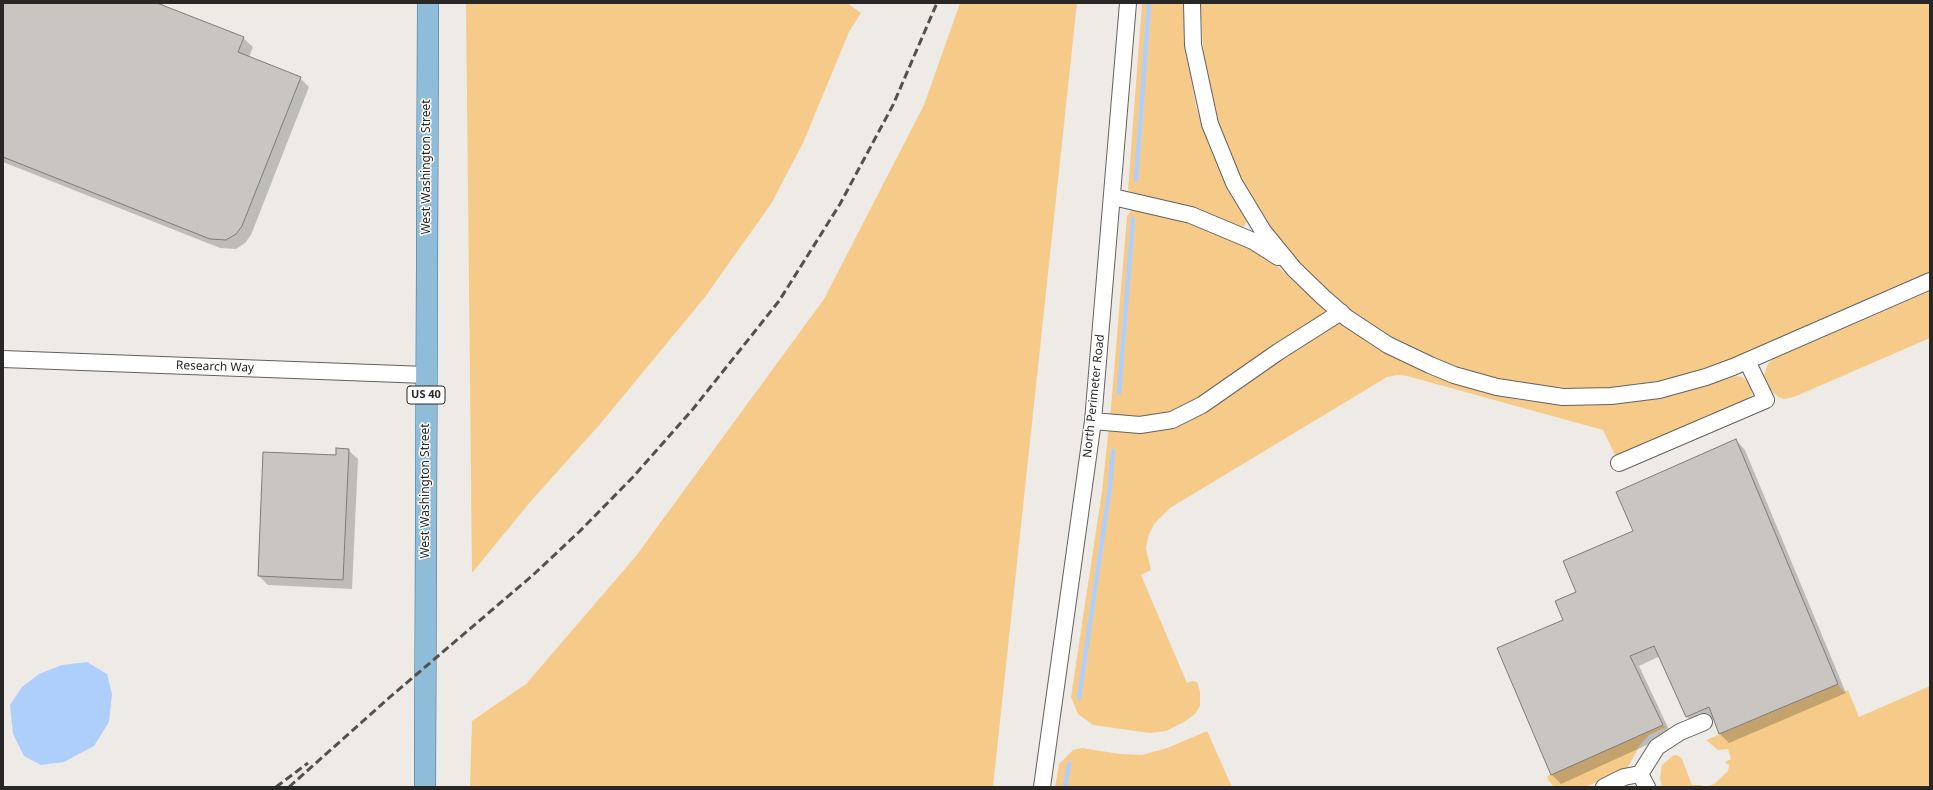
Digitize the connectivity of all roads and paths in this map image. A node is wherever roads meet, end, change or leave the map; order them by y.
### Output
1 (428, 3) edge
2 (1128, 3) edge
3 (1192, 3) edge
4 (1113, 197) junction
5 (1288, 263) junction
6 (1930, 281) edge
7 (1341, 312) junction
8 (3, 359) edge
9 (1748, 361) junction
10 (426, 375) junction
11 (1093, 421) junction
12 (1619, 463) dead end
13 (1704, 722) dead end
14 (1644, 781) edge
15 (425, 787) edge
16 (1042, 787) edge
17 (1604, 787) edge

1 - 10 main road, West Washington Street / US 40
2 - 4 street, North Perimeter Road
3 - 5 street
4 - 5 street
4 - 11 street, North Perimeter Road
5 - 7 street
6 - 9 street
7 - 9 street
7 - 11 street
8 - 10 street, Research Way
9 - 12 street
10 - 15 main road, West Washington Street / US 40
11 - 16 street, North Perimeter Road
13 - 14 street
14 - 17 street

